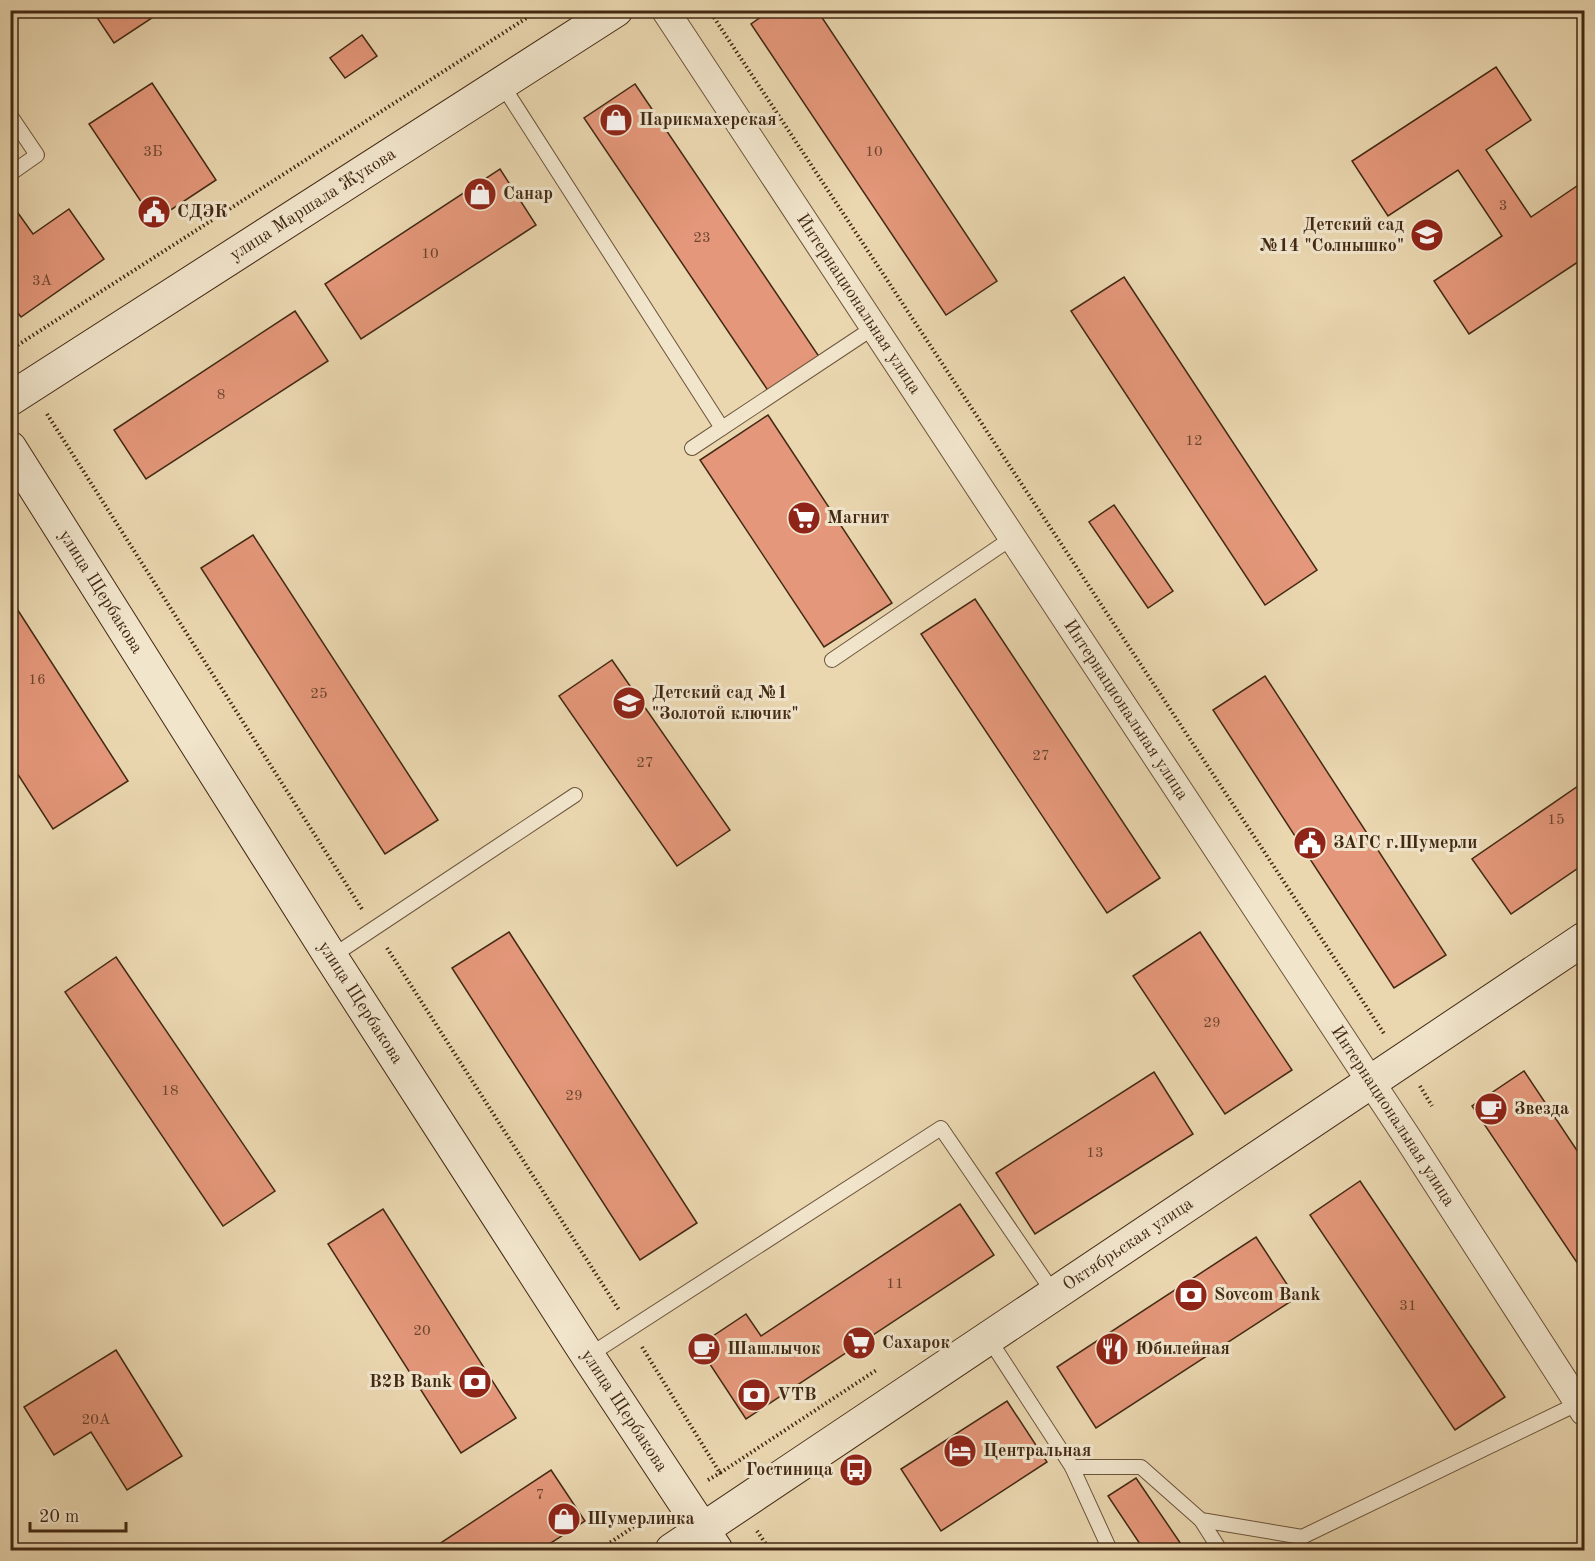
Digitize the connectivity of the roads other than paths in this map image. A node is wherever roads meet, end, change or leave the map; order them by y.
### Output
1 (616, 10) edge
2 (665, 10) edge
3 (501, 83) junction
4 (10, 115) edge
5 (10, 174) edge
6 (873, 328) junction
7 (20, 393) edge
8 (722, 428) junction
9 (10, 448) edge
10 (692, 448) dead end
11 (1012, 538) junction
12 (832, 660) dead end
13 (576, 795) dead end
14 (1584, 939) edge
15 (331, 957) junction
16 (1363, 1070) junction
17 (1054, 1295) junction
18 (988, 1339) junction
19 (588, 1356) junction
20 (1582, 1407) edge
21 (1072, 1467) junction
22 (1201, 1520) junction
23 (709, 1540) edge
24 (672, 1551) edge
25 (1110, 1551) edge
26 (1220, 1551) edge

1 - 3 main road, улица Маршала Жукова
2 - 6 street, Интернациональная улица
3 - 7 main road, улица Маршала Жукова
3 - 8 lane
4 - 5 lane
6 - 8 lane
6 - 11 street, Интернациональная улица
8 - 10 lane
9 - 15 main road, улица Щербакова
11 - 12 lane
11 - 16 street, Интернациональная улица
13 - 15 lane
14 - 16 main road, Октябрьская улица
15 - 19 main road, улица Щербакова
16 - 17 main road, Октябрьская улица
16 - 20 street, Интернациональная улица
17 - 18 main road, Октябрьская улица
17 - 19 lane
18 - 21 lane
18 - 23 main road, Октябрьская улица
19 - 23 main road, улица Щербакова
20 - 22 lane
21 - 22 lane
21 - 25 lane
22 - 26 lane
23 - 24 main road, Октябрьская улица

